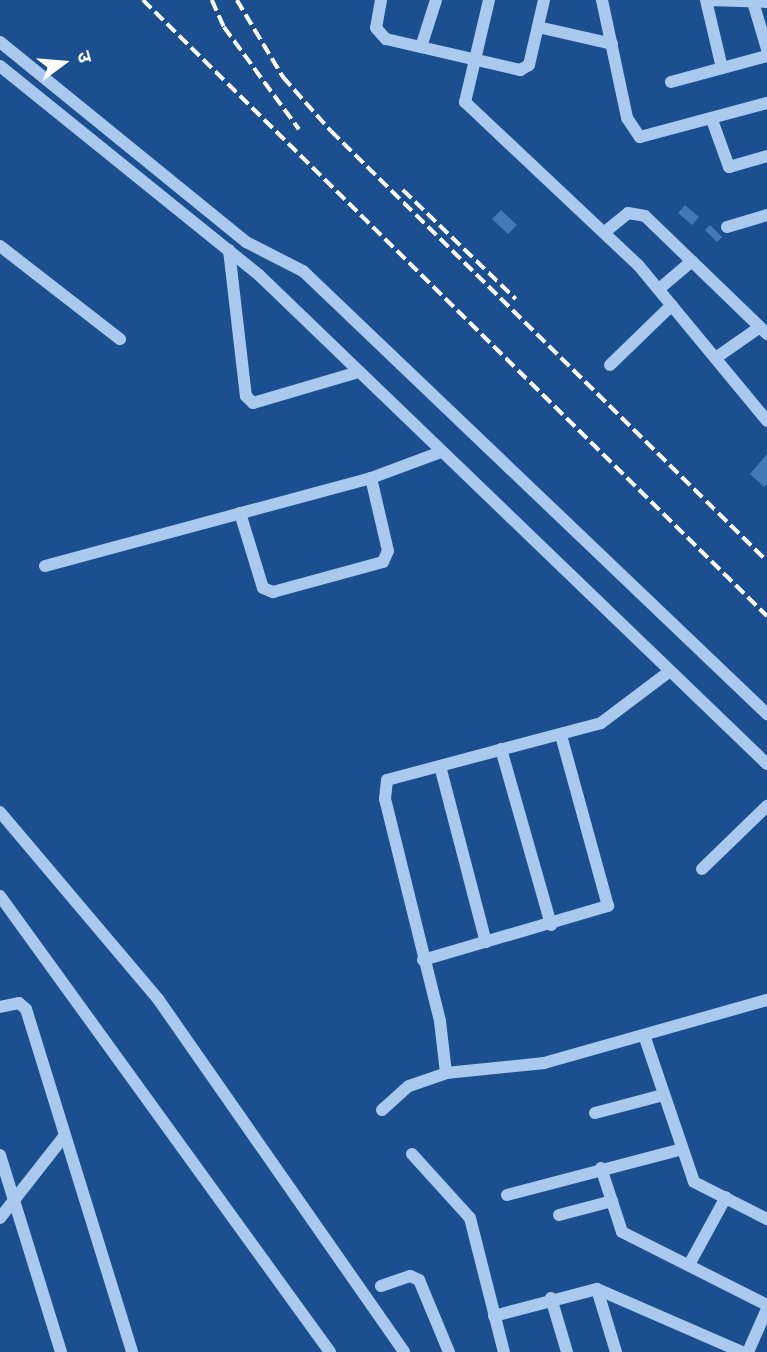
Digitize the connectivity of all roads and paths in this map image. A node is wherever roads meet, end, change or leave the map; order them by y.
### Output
1 (381, 0) edge
2 (436, 0) edge
3 (489, 0) edge
4 (544, 0) edge
5 (602, 0) edge
6 (707, 0) edge
7 (753, 2) junction
8 (767, 2) edge
9 (538, 27) junction
10 (0, 42) edge
11 (612, 44) junction
12 (421, 47) junction
13 (767, 49) edge
14 (767, 56) edge
15 (474, 60) junction
16 (0, 66) edge
17 (722, 68) junction
18 (671, 82) dead end
19 (767, 103) edge
20 (712, 120) junction
21 (767, 156) edge
22 (767, 215) edge
23 (727, 226) dead end
24 (606, 231) junction
25 (0, 246) edge
26 (229, 250) junction
27 (692, 261) junction
28 (659, 289) junction
29 (672, 304) junction
30 (764, 330) edge
31 (120, 339) dead end
32 (717, 357) junction
33 (610, 365) dead end
34 (358, 372) junction
35 (767, 421) edge
36 (442, 452) junction
37 (371, 478) junction
38 (240, 513) junction
39 (45, 566) dead end
40 (670, 671) junction
41 (767, 714) edge
42 (561, 734) junction
43 (501, 749) junction
44 (767, 764) edge
45 (440, 766) junction
46 (767, 806) edge
47 (0, 812) edge
48 (702, 869) dead end
49 (0, 896) edge
50 (551, 925) junction
51 (486, 942) junction
52 (423, 960) junction
53 (767, 1000) edge
54 (0, 1007) edge
55 (644, 1035) junction
56 (446, 1073) junction
57 (663, 1095) junction
58 (382, 1110) dead end
59 (595, 1113) dead end
60 (65, 1135) junction
61 (679, 1150) junction
62 (412, 1154) dead end
63 (0, 1155) edge
64 (601, 1168) junction
65 (507, 1195) dead end
66 (13, 1197) junction
67 (726, 1197) junction
68 (612, 1201) junction
69 (559, 1215) dead end
70 (0, 1218) edge
71 (767, 1219) edge
72 (690, 1263) junction
73 (381, 1286) dead end
74 (597, 1289) junction
75 (551, 1298) junction
76 (767, 1307) edge
77 (494, 1316) junction
78 (61, 1352) edge
79 (132, 1352) edge
80 (330, 1352) edge
81 (404, 1352) edge
82 (449, 1352) edge
83 (504, 1352) edge
84 (567, 1352) edge
85 (616, 1352) edge
86 (742, 1352) edge
87 (748, 1352) edge

1 - 12 street
2 - 12 street
3 - 15 street
4 - 9 street
5 - 11 street
6 - 7 street
6 - 17 street
7 - 8 street
7 - 13 street
9 - 11 street
9 - 15 street
10 - 41 street
11 - 20 street
12 - 15 street
14 - 17 street
15 - 24 street
16 - 26 street
17 - 18 street
19 - 20 street
20 - 21 street
22 - 23 street
24 - 27 street
24 - 28 street
25 - 31 street
26 - 34 street
26 - 34 street
27 - 28 street
27 - 30 street
28 - 29 street
29 - 32 street
29 - 33 street
30 - 32 street
32 - 35 street
34 - 36 street
36 - 37 street
36 - 40 street
37 - 38 street
37 - 38 street
38 - 39 street
40 - 42 street
40 - 44 street
42 - 43 street
42 - 50 street
43 - 45 street
43 - 50 street
45 - 51 street
45 - 52 street
46 - 48 street
47 - 81 street
49 - 80 street
50 - 51 street
51 - 52 street
52 - 56 street
53 - 55 street
54 - 60 street
55 - 56 street
55 - 57 street
56 - 58 street
57 - 59 street
57 - 61 street
60 - 66 street
60 - 79 street
61 - 64 street
61 - 67 street
62 - 77 street
63 - 66 street
64 - 65 street
64 - 68 street
66 - 70 street
66 - 78 street
67 - 71 street
67 - 72 street
68 - 69 street
68 - 72 street
72 - 76 street
73 - 82 street
74 - 75 street
74 - 85 street
74 - 86 street
75 - 77 street
75 - 84 street
76 - 87 street
77 - 83 street

